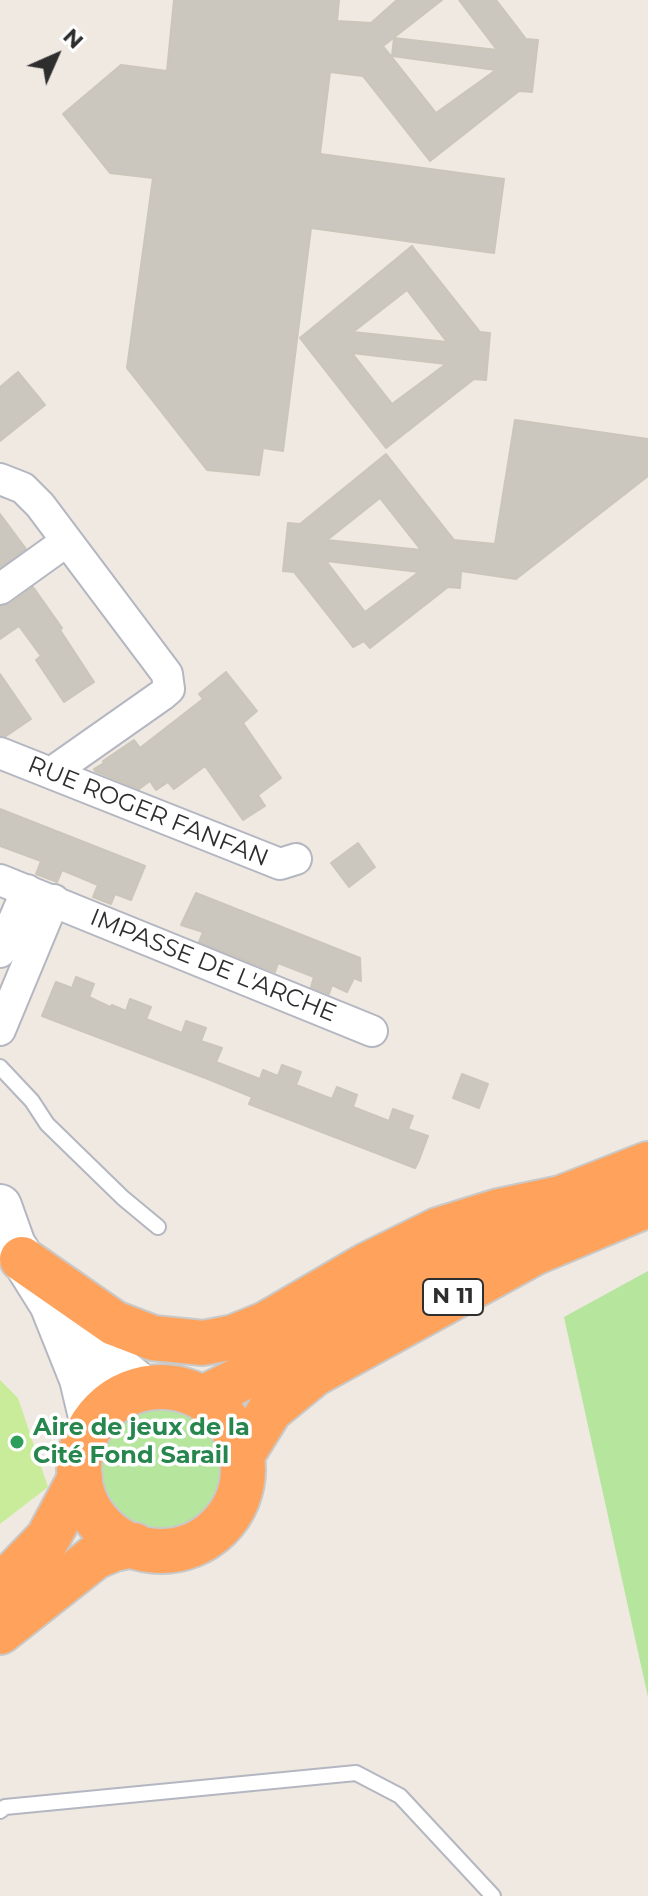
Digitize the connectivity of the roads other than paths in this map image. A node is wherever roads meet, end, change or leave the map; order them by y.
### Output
1 (0, 479) edge
2 (67, 541) junction
3 (0, 589) edge
4 (0, 753) edge
5 (51, 773) junction
6 (296, 859) dead end
7 (27, 890) edge
8 (0, 952) edge
9 (0, 1030) edge
10 (372, 1031) dead end
11 (0, 1067) edge
12 (648, 1164) edge
13 (561, 1198) junction
14 (648, 1205) edge
15 (0, 1206) edge
16 (158, 1227) dead end
17 (12, 1245) edge
18 (51, 1304) junction
19 (144, 1388) junction
20 (203, 1398) junction
21 (92, 1425) junction
22 (242, 1455) junction
23 (80, 1478) junction
24 (134, 1545) junction
25 (0, 1588) edge
26 (0, 1632) edge
27 (0, 1811) edge
28 (493, 1896) edge

1 - 2 street
2 - 3 street
2 - 5 street
4 - 5 street, RUE ROGER FANFAN
5 - 6 street, RUE ROGER FANFAN
7 - 8 street
7 - 9 street
7 - 10 street, IMPASSE DE L'ARCHE
11 - 16 lane
12 - 13 highway, N 11
13 - 17 highway
13 - 20 highway, N 11
14 - 22 highway, N 11
15 - 17 main road
17 - 18 main road
18 - 19 main road
18 - 21 main road
19 - 20 highway
19 - 21 highway
20 - 22 highway
21 - 23 highway
22 - 24 highway
23 - 24 highway
23 - 25 highway
24 - 26 highway
27 - 28 lane

